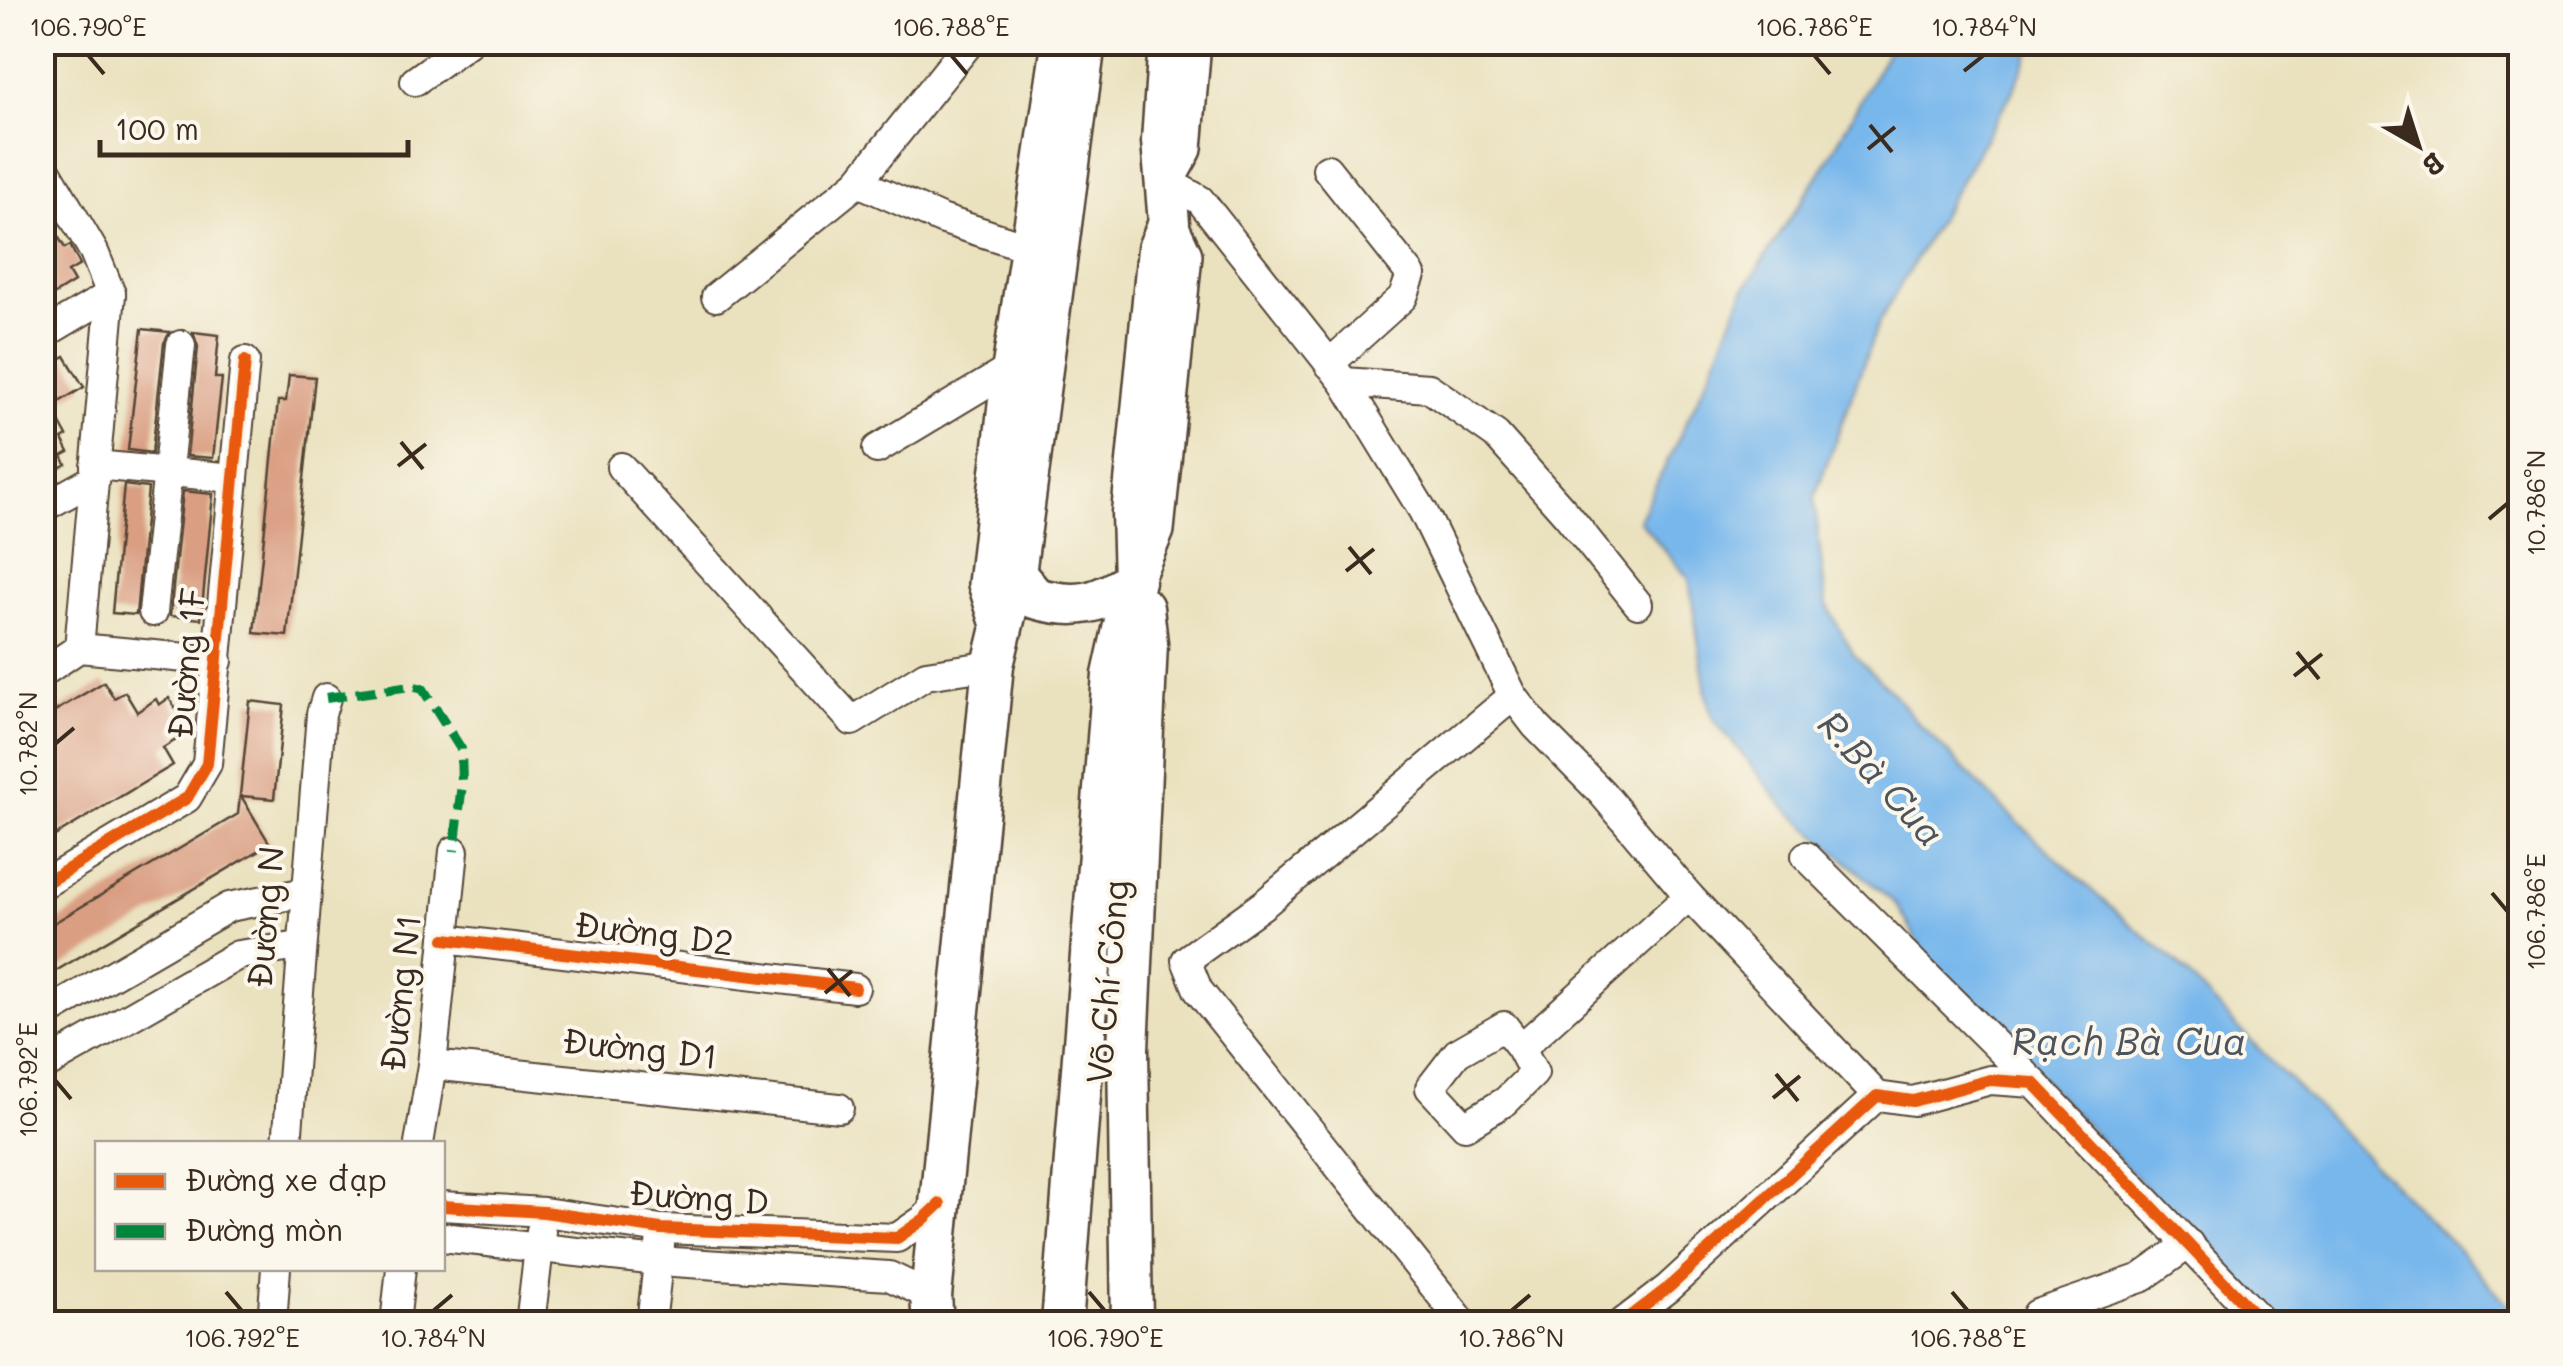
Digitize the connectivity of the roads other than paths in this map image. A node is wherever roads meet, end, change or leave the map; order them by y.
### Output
1 (468, 42) edge
2 (970, 42) edge
3 (1060, 42) edge
4 (1085, 42) edge
5 (1170, 42) edge
6 (1192, 42) edge
7 (415, 81) dead end
8 (42, 163) edge
9 (1328, 169) dead end
10 (1166, 180) junction
11 (858, 182) junction
12 (1043, 252) junction
13 (112, 294) junction
14 (716, 297) dead end
15 (42, 336) edge
16 (181, 345) dead end
17 (246, 361) dead end
18 (1025, 371) junction
19 (1337, 373) junction
20 (878, 449) dead end
21 (621, 466) dead end
22 (94, 472) junction
23 (168, 472) junction
24 (234, 478) junction
25 (42, 508) edge
26 (1015, 574) junction
27 (1134, 580) junction
28 (1638, 604) dead end
29 (153, 612) dead end
30 (1121, 644) junction
31 (996, 646) junction
32 (79, 648) junction
33 (218, 660) junction
34 (42, 673) edge
35 (1513, 696) junction
36 (326, 698) dead end
37 (454, 851) dead end
38 (1806, 856) dead end
39 (42, 885) edge
40 (306, 892) junction
41 (1690, 896) junction
42 (446, 939) junction
43 (300, 946) junction
44 (855, 988) dead end
45 (42, 1016) edge
46 (1521, 1048) dead end
47 (432, 1065) junction
48 (42, 1067) edge
49 (2034, 1083) junction
50 (1877, 1096) junction
51 (839, 1108) dead end
52 (287, 1141) edge
53 (419, 1141) edge
54 (940, 1204) junction
55 (445, 1206) edge
56 (544, 1212) junction
57 (661, 1229) junction
58 (445, 1237) edge
59 (2189, 1244) junction
60 (539, 1248) junction
61 (658, 1261) junction
62 (276, 1271) edge
63 (401, 1271) edge
64 (924, 1314) edge
65 (2038, 1314) dead end
66 (272, 1324) edge
67 (395, 1324) edge
68 (530, 1324) edge
69 (651, 1324) edge
70 (1062, 1324) edge
71 (1082, 1324) edge
72 (1132, 1324) edge
73 (1464, 1324) edge
74 (1621, 1324) edge
75 (2264, 1324) edge

1 - 7 street
2 - 11 street
3 - 12 main road
4 - 12 highway
5 - 10 highway, Võ Chí Công
6 - 10 main road, Võ Chí Công
8 - 13 street
9 - 19 street
10 - 19 street
10 - 27 highway, Võ Chí Công
11 - 12 street
11 - 14 street
12 - 18 highway
13 - 15 street
13 - 22 street
16 - 23 street
17 - 24 street, Đường 1F
18 - 20 street
18 - 26 highway
18 - 31 main road
19 - 28 street
19 - 35 street
21 - 31 street
22 - 23 street
22 - 25 street
22 - 32 street
23 - 24 street
23 - 29 street
24 - 33 street, Đường 1F
26 - 27 highway
26 - 31 highway
27 - 30 highway, Võ Chí Công
27 - 72 highway
30 - 31 highway
30 - 70 highway, Võ Chí Công
30 - 71 main road, Võ Chí Công
31 - 54 highway
32 - 33 street
32 - 34 street
33 - 39 street, Đường 1F
35 - 41 street
35 - 73 street
36 - 40 street, Đường N
37 - 42 street, Đường N1
38 - 49 street
40 - 43 street, Đường N
40 - 45 street
41 - 46 street
41 - 50 street
42 - 44 street, Đường D2
42 - 47 street, Đường N1
43 - 48 street
43 - 52 street, Đường N
47 - 51 street, Đường D1
47 - 53 street, Đường N1
49 - 50 street
49 - 59 street
50 - 74 street
54 - 57 street, Đường D
54 - 64 highway
55 - 56 street, Đường D
56 - 57 street, Đường D
56 - 60 street
57 - 61 street
58 - 60 street, Đường D
59 - 65 street
59 - 75 street
60 - 61 street, Đường D
60 - 68 street
61 - 64 street, Đường D
61 - 69 street
62 - 66 street
63 - 67 street

